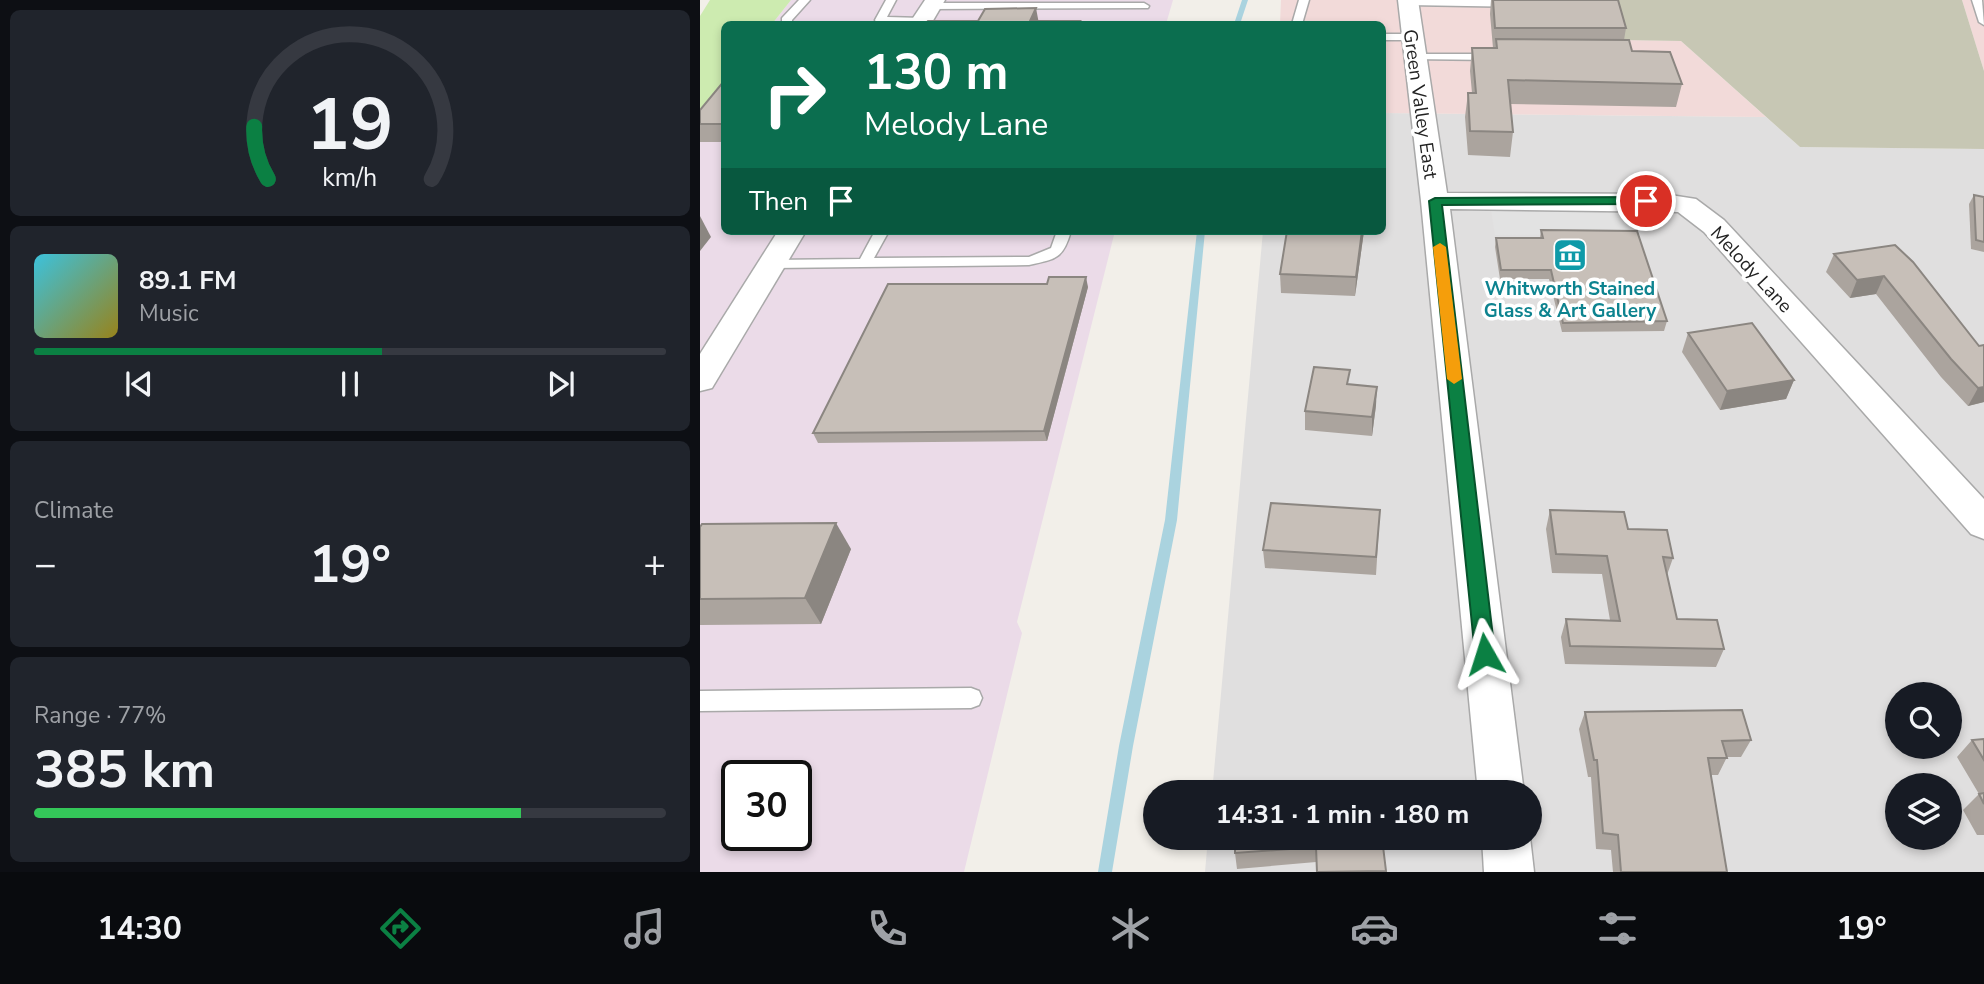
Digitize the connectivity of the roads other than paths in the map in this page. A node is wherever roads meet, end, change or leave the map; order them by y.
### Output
1 (805, 0) edge
2 (891, 0) edge
3 (1304, 0) edge
4 (1562, 0) edge
5 (1977, 0) edge
6 (1408, 1) edge
7 (1472, 1) edge
8 (1144, 7) edge
9 (927, 13) edge
10 (786, 21) edge
11 (876, 21) edge
12 (881, 21) edge
13 (1298, 21) edge
14 (1984, 22) edge
15 (1403, 44) edge
16 (1509, 57) edge
17 (1435, 201) junction
18 (790, 235) edge
19 (880, 235) edge
20 (1064, 235) edge
21 (865, 262) junction
22 (772, 264) junction
23 (700, 380) edge
24 (1984, 524) edge
25 (971, 698) dead end
26 (700, 701) edge
27 (1500, 780) edge
28 (1507, 850) edge
29 (1510, 872) edge

1 - 10 lane
2 - 11 lane
3 - 13 lane
4 - 7 lane
5 - 14 lane
6 - 7 lane
6 - 15 street, Green Valley East
8 - 9 lane
9 - 12 lane
15 - 16 lane
15 - 17 street, Green Valley East
17 - 24 street, Melody Lane
17 - 27 street, Green Valley East
18 - 22 street
19 - 21 lane
20 - 21 lane
21 - 22 lane
22 - 23 street
25 - 26 lane
28 - 29 street

